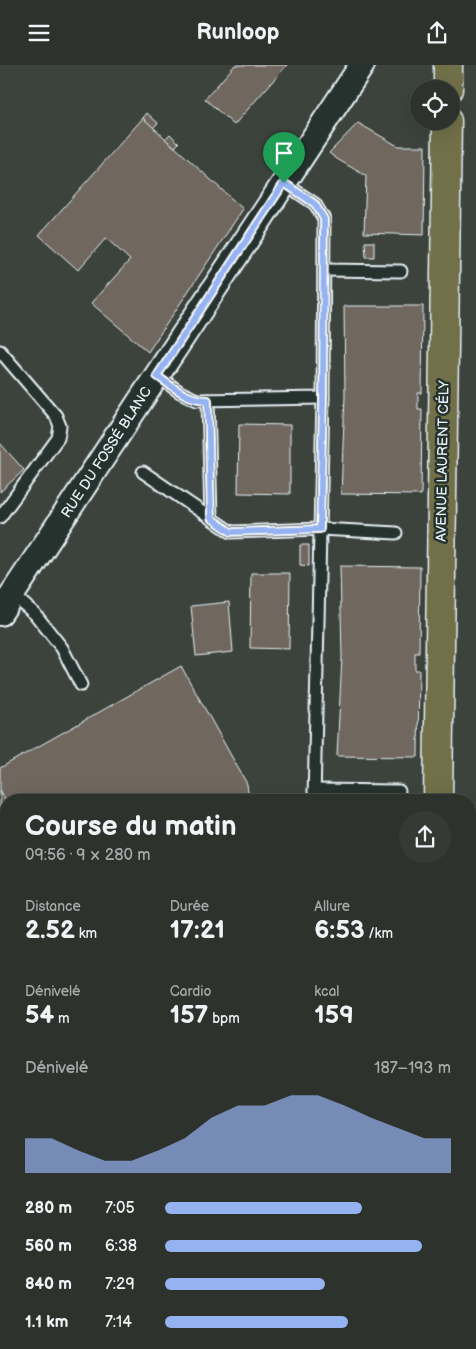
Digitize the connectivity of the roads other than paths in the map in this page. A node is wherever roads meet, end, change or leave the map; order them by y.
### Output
1 (362, 65) edge
2 (448, 65) edge
3 (448, 80) edge
4 (447, 130) edge
5 (284, 183) junction
6 (324, 270) junction
7 (401, 271) dead end
8 (0, 351) edge
9 (157, 376) junction
10 (323, 398) junction
11 (208, 400) junction
12 (144, 472) dead end
13 (0, 517) edge
14 (211, 518) junction
15 (320, 529) junction
16 (396, 533) dead end
17 (6, 604) edge
18 (81, 685) dead end
19 (399, 791) dead end
20 (314, 794) edge
21 (335, 794) edge
22 (438, 794) edge

1 - 5 street, RUE DU FOSSÉ BLANC
2 - 3 main road
4 - 22 main road, AVENUE LAURENT CÉLY
5 - 6 lane
5 - 9 street, RUE DU FOSSÉ BLANC
6 - 7 lane
6 - 10 lane
8 - 13 lane
9 - 11 lane
9 - 17 street, RUE DU FOSSÉ BLANC
10 - 11 lane
10 - 15 lane
11 - 14 lane
12 - 14 lane
14 - 15 lane
15 - 16 lane
15 - 20 lane
17 - 18 lane
19 - 21 lane

